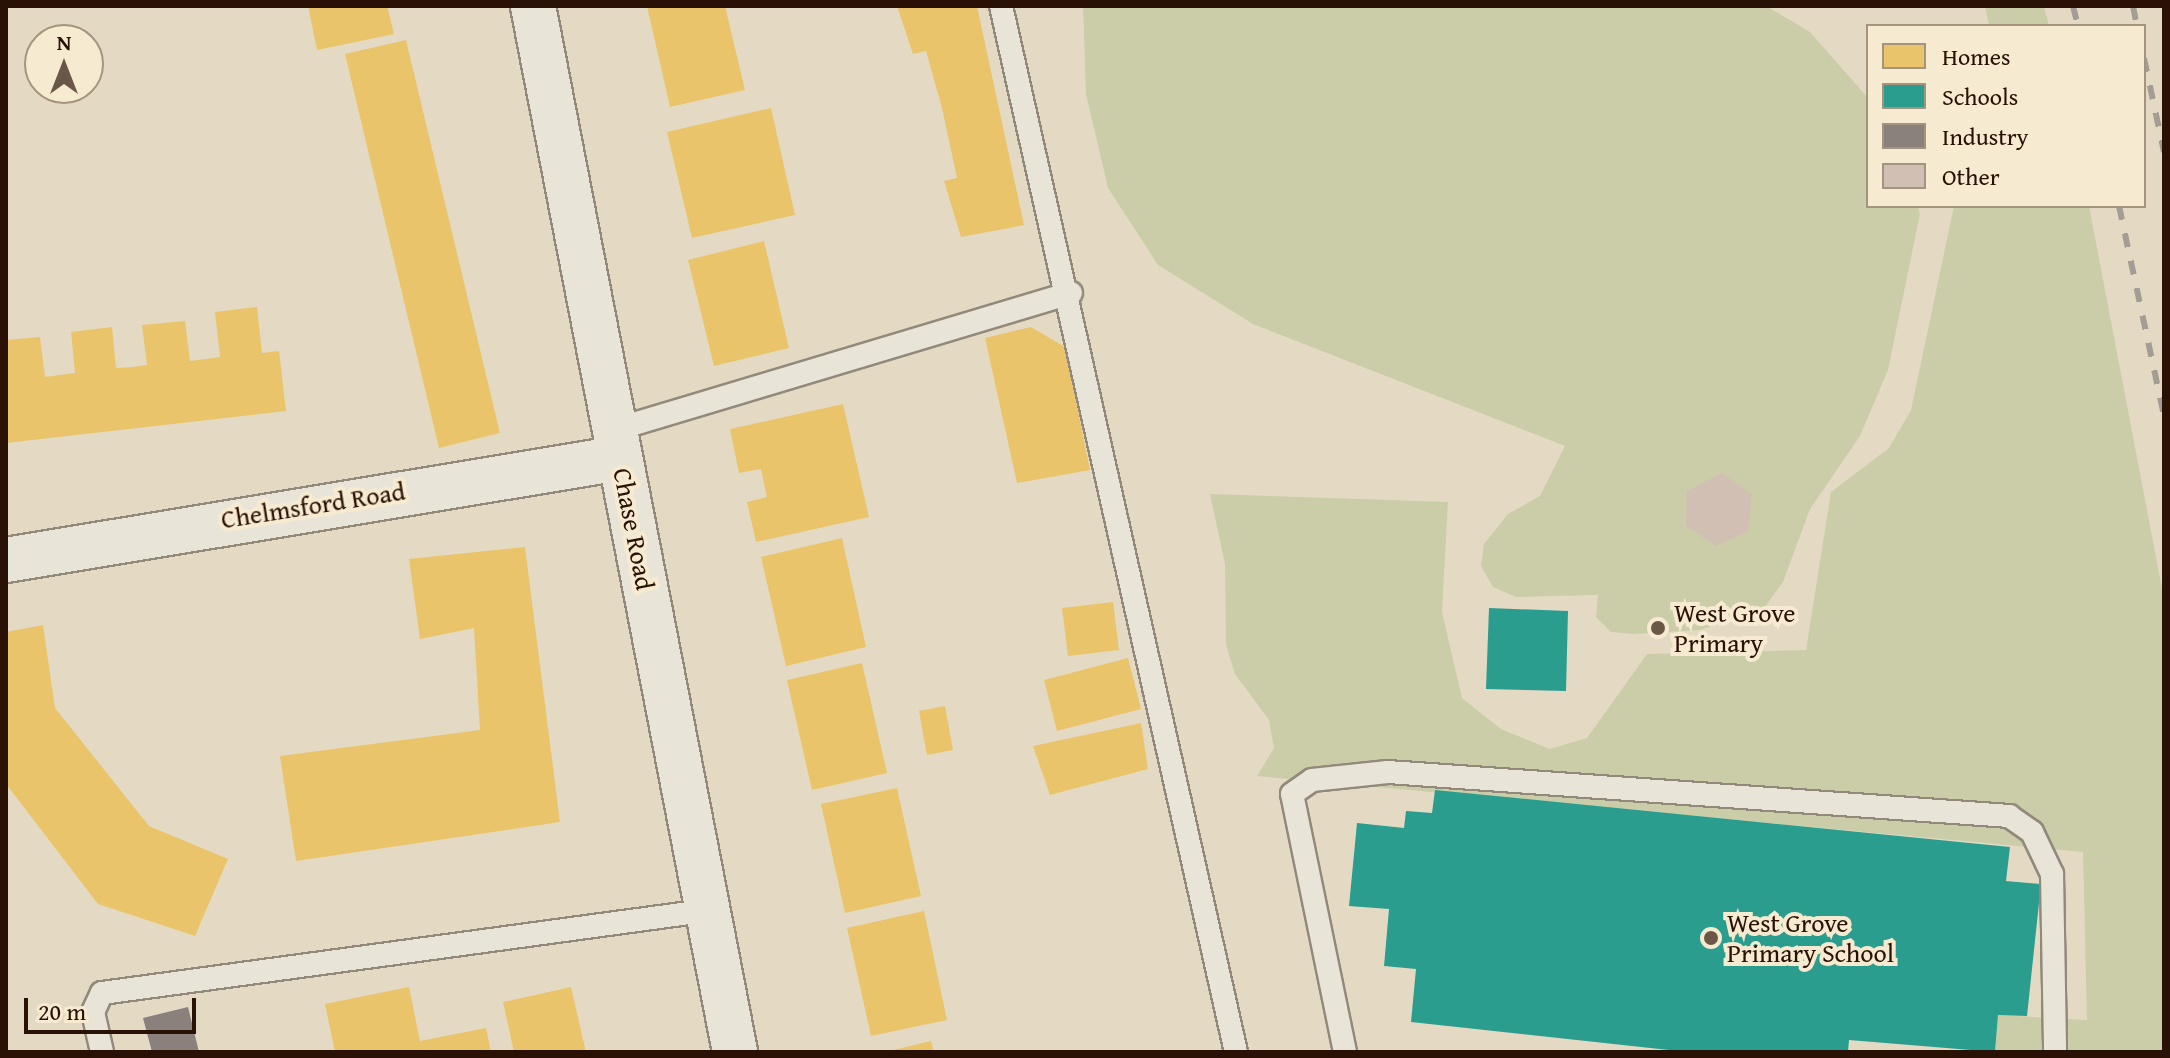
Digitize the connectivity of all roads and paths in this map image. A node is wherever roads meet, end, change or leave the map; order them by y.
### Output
1 (533, 6) edge
2 (1001, 6) edge
3 (1071, 293) junction
4 (617, 444) junction
5 (6, 560) edge
6 (711, 910) junction
7 (102, 1052) edge
8 (735, 1052) edge
9 (1236, 1052) edge
10 (1345, 1052) edge
11 (2055, 1052) edge

1 - 4 street, Chase Road
2 - 3 lane
3 - 4 lane
3 - 9 lane
4 - 5 street, Chelmsford Road
4 - 6 street, Chase Road
6 - 7 lane
6 - 8 street, Chase Road
10 - 11 lane

